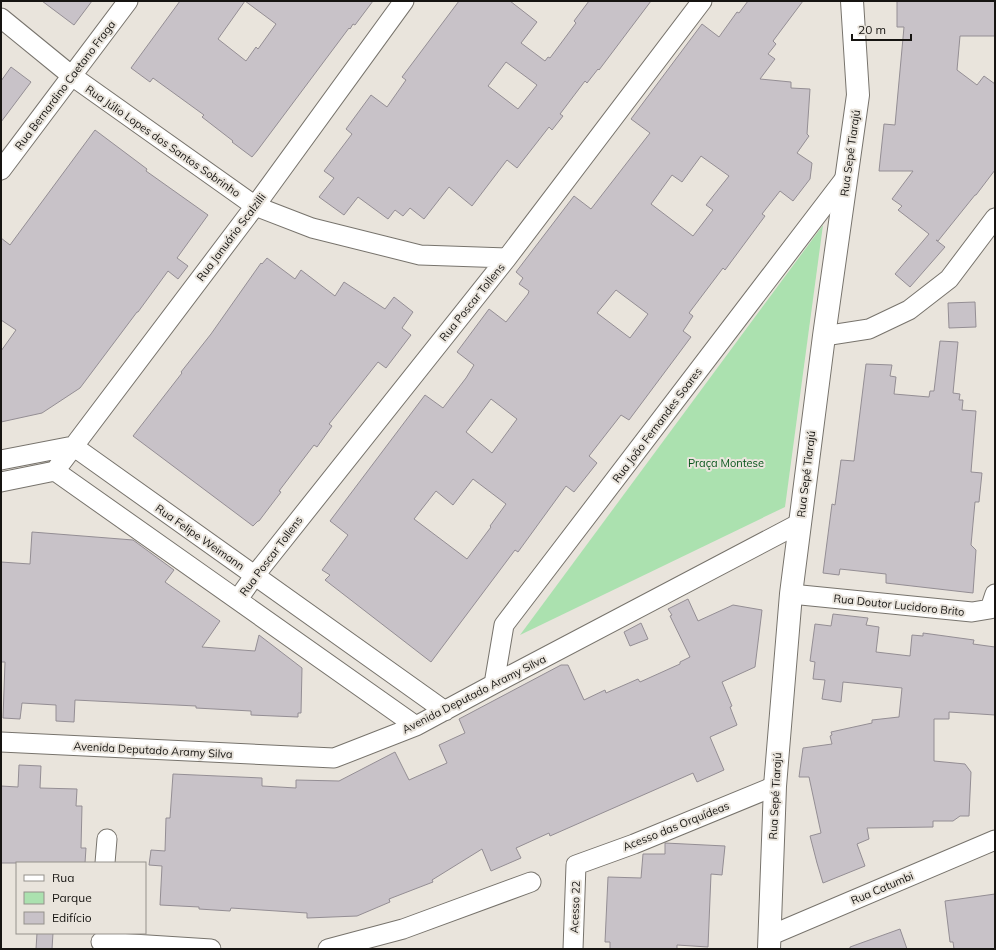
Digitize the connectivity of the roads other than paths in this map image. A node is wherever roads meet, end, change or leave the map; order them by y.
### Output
1 (128, 1) edge
2 (404, 1) edge
3 (702, 1) edge
4 (852, 1) edge
5 (1, 18) edge
6 (72, 76) junction
7 (1, 170) edge
8 (846, 177) junction
9 (254, 206) junction
10 (995, 218) edge
11 (507, 258) junction
12 (824, 336) junction
13 (73, 446) junction
14 (1, 460) edge
15 (55, 471) junction
16 (1, 482) edge
17 (800, 523) junction
18 (255, 575) junction
19 (791, 594) junction
20 (995, 594) edge
21 (238, 599) junction
22 (494, 684) junction
23 (445, 711) junction
24 (416, 726) junction
25 (1, 742) edge
26 (775, 786) junction
27 (106, 839) dead end
28 (995, 840) edge
29 (105, 862) edge
30 (576, 865) joint
31 (531, 882) dead end
32 (101, 941) edge
33 (769, 943) edge
34 (211, 949) edge
35 (328, 949) edge
36 (573, 949) edge

1 - 6 street, Rua Bernardino Caetano Fraga
2 - 9 street, Rua Januário Scalzilli
3 - 11 street, Rua Poscar Tollens
4 - 8 street, Rua Sepé Tiarajú
5 - 6 street, Rua Júlio Lopes dos Santos Sobrinho
6 - 7 street, Rua Bernardino Caetano Fraga
6 - 9 street, Rua Júlio Lopes dos Santos Sobrinho
8 - 12 street, Rua Sepé Tiarajú
8 - 22 street, Rua João Fernandes Soares
9 - 11 street, Rua Júlio Lopes dos Santos Sobrinho
9 - 13 street, Rua Januário Scalzilli
10 - 12 street
11 - 18 street, Rua Poscar Tollens
12 - 17 street, Rua Sepé Tiarajú
13 - 14 street
13 - 15 street, Rua Januário Scalzilli
13 - 18 street, Rua Felipe Weimann
15 - 16 street
15 - 21 street
17 - 19 street, Rua Sepé Tiarajú
17 - 22 street, Avenida Deputado Aramy Silva
18 - 21 street, Rua Poscar Tollens
18 - 23 street, Rua Felipe Weimann
19 - 20 street, Rua Doutor Lucidoro Brito
19 - 26 street, Rua Sepé Tiarajú
21 - 24 street
22 - 23 street, Avenida Deputado Aramy Silva
23 - 24 street, Avenida Deputado Aramy Silva
24 - 25 street, Avenida Deputado Aramy Silva
26 - 30 street, Acesso das Orquídeas
26 - 33 street, Rua Sepé Tiarajú
27 - 29 street
28 - 33 street, Rua Catumbi
30 - 36 street, Acesso 22
31 - 35 street
32 - 34 street

